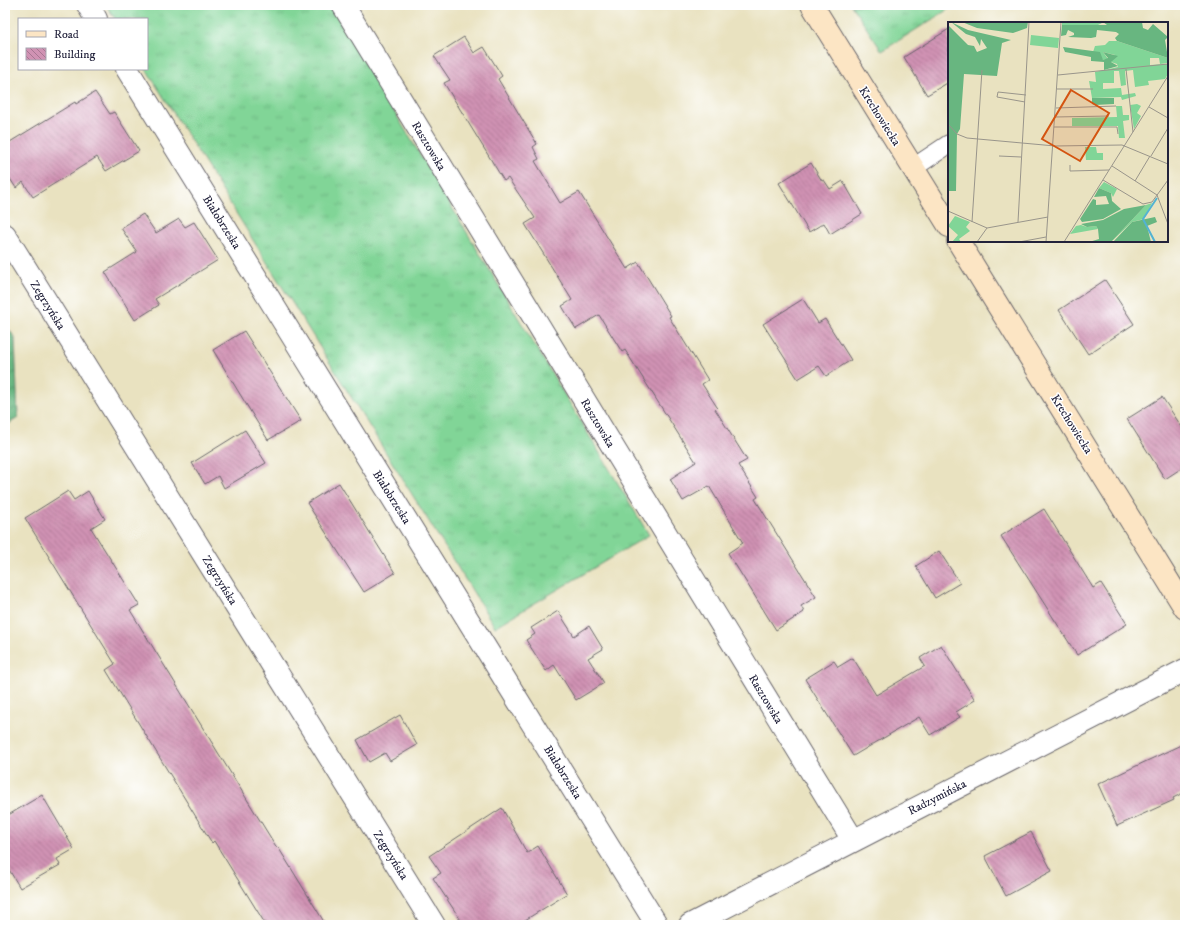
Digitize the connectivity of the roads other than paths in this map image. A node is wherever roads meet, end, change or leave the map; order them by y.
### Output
1 (88, 5) edge
2 (343, 5) edge
3 (812, 5) edge
4 (95, 18) edge
5 (128, 70) edge
6 (948, 145) edge
7 (913, 168) junction
8 (948, 224) edge
9 (5, 235) edge
10 (959, 242) edge
11 (1185, 608) edge
12 (1185, 670) edge
13 (853, 840) junction
14 (434, 925) edge
15 (657, 925) edge
16 (690, 925) edge

1 - 4 street
2 - 13 street, Rasztowska
3 - 7 street, Krechowiecka
5 - 15 street, Białobrzeska
6 - 7 lane
7 - 8 street, Krechowiecka
9 - 14 street, Zegrzyńska
10 - 11 street, Krechowiecka
12 - 13 street, Radzymińska
13 - 16 street, Radzymińska

